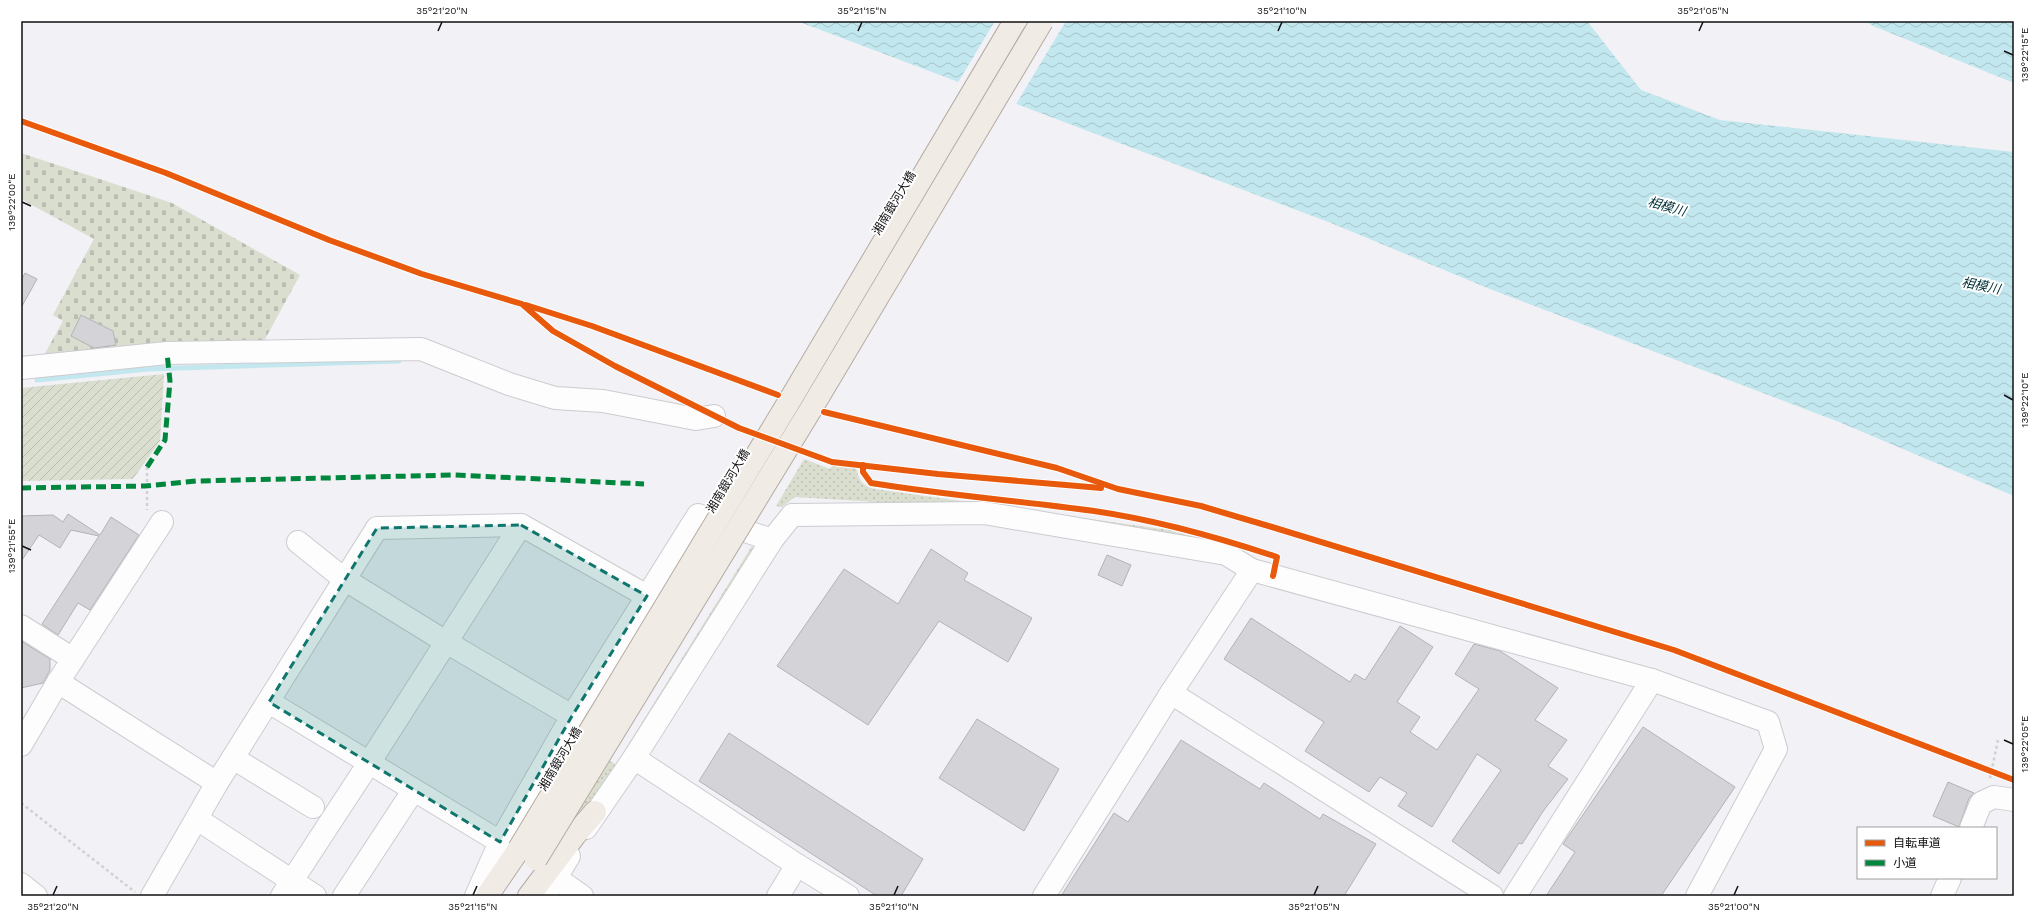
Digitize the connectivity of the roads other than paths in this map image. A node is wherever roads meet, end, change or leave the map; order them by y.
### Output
1 (1015, 21) edge
2 (1042, 21) edge
3 (24, 366) edge
4 (714, 416) dead end
5 (154, 516) road end
6 (521, 525) junction
7 (772, 540) junction
8 (298, 542) dead end
9 (1252, 570) junction
10 (344, 579) junction
11 (647, 596) junction
12 (21, 626) edge
13 (446, 642) junction
14 (73, 659) junction
15 (1652, 680) junction
16 (58, 682) junction
17 (1171, 693) junction
18 (269, 702) junction
19 (572, 716) junction
20 (21, 744) edge
21 (233, 758) junction
22 (634, 758) junction
23 (369, 763) junction
24 (217, 783) junction
25 (413, 790) junction
26 (2014, 800) edge
27 (314, 807) dead end
28 (595, 812) junction
29 (197, 819) junction
30 (1971, 827) edge
31 (518, 850) junction
32 (798, 865) junction
33 (1950, 879) edge
34 (21, 884) edge
35 (550, 887) edge
36 (287, 889) edge
37 (36, 896) edge
38 (152, 896) edge
39 (315, 896) edge
40 (344, 896) edge
41 (476, 896) edge
42 (488, 896) edge
43 (514, 896) edge
44 (529, 896) edge
45 (582, 896) edge
46 (778, 896) edge
47 (848, 896) edge
48 (1044, 896) edge
49 (1492, 896) edge
50 (1515, 896) edge
51 (1697, 896) edge
52 (1942, 896) edge

1 - 31 main road, 湘南銀河大橋, bridge
2 - 31 main road, bridge
3 - 4 street
5 - 14 street
6 - 10 street
6 - 11 street
6 - 13 street
7 - 9 street
7 - 11 street
7 - 22 street
8 - 10 street
9 - 15 street
9 - 17 street
10 - 13 street
10 - 18 street
11 - 19 street
12 - 14 street
13 - 19 street
13 - 23 street
14 - 16 street
15 - 50 street
15 - 51 street
16 - 20 street
16 - 24 street
17 - 48 street
17 - 49 street
18 - 21 street
18 - 23 street
19 - 31 street
21 - 24 street
21 - 27 street
22 - 28 street
22 - 32 street
23 - 25 street
23 - 36 street
24 - 29 street
25 - 31 street
25 - 40 street
26 - 30 street
28 - 35 street
28 - 44 main road
29 - 36 street
29 - 38 street
31 - 41 street
31 - 42 main road
31 - 43 main road
32 - 46 street
32 - 47 street
33 - 52 street
34 - 37 street
35 - 45 street
36 - 39 street

